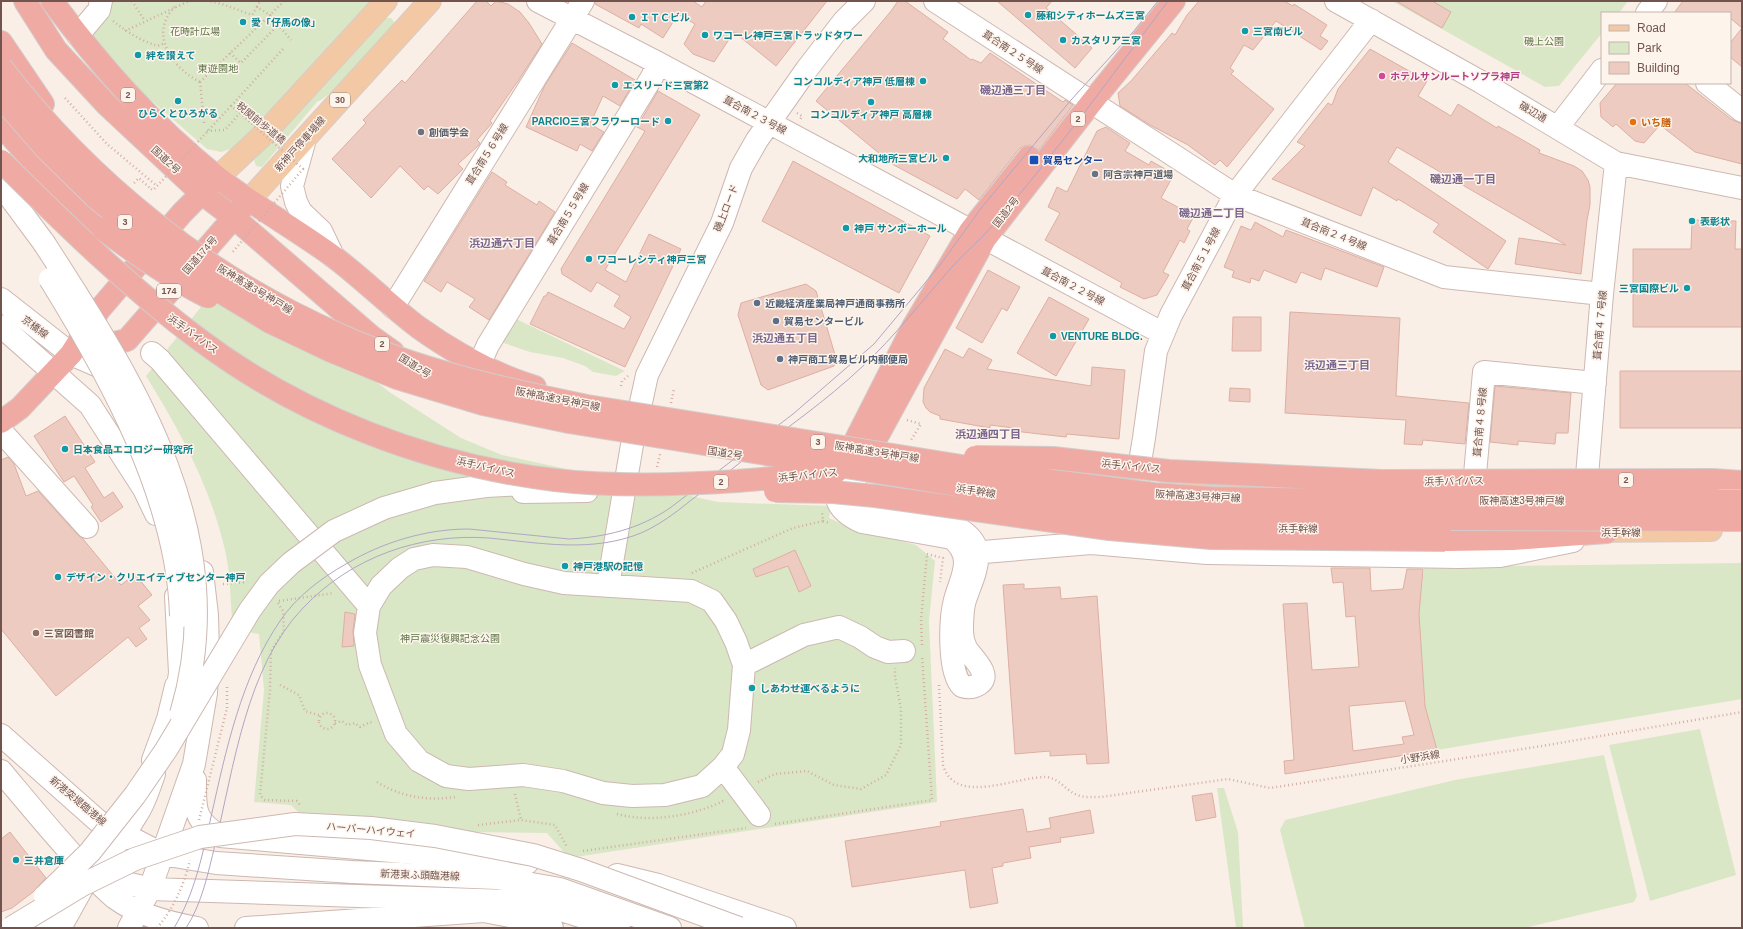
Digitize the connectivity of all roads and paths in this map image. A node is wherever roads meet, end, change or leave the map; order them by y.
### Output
1 (25, 1) edge
2 (52, 1) edge
3 (102, 1) edge
4 (132, 1) edge
5 (189, 1) edge
6 (208, 1) edge
7 (260, 1) edge
8 (284, 1) edge
9 (386, 1) edge
10 (392, 1) edge
11 (420, 1) edge
12 (430, 1) edge
13 (538, 1) edge
14 (864, 1) edge
15 (935, 1) edge
16 (1156, 1) edge
17 (1174, 1) edge
18 (1656, 1) edge
19 (175, 7) junction
20 (257, 7) junction
21 (1356, 9) edge
22 (577, 10) edge
23 (1648, 12) edge
24 (270, 15) junction
25 (145, 21) junction
26 (278, 25) junction
27 (78, 35) junction
28 (291, 40) dead end
29 (1, 42) edge
30 (165, 43) junction
31 (283, 49) dead end
32 (230, 53) junction
33 (658, 63) junction
34 (1, 67) edge
35 (1601, 71) edge
36 (200, 82) junction
37 (1708, 84) edge
38 (1, 97) edge
39 (66, 98) dead end
40 (1085, 99) junction
41 (231, 106) junction
42 (1742, 111) edge
43 (240, 113) junction
44 (768, 122) junction
45 (204, 123) dead end
46 (1, 125) edge
47 (1558, 127) junction
48 (207, 131) dead end
49 (305, 139) junction
50 (1, 161) edge
51 (1616, 163) junction
52 (1, 170) edge
53 (218, 177) junction
54 (1, 185) edge
55 (157, 186) junction
56 (1742, 188) edge
57 (201, 193) junction
58 (1235, 195) junction
59 (136, 196) junction
60 (250, 199) junction
61 (1, 203) edge
62 (233, 217) junction
63 (977, 235) junction
64 (231, 254) dead end
65 (333, 256) junction
66 (1602, 294) junction
67 (1, 299) edge
68 (393, 307) junction
69 (270, 322) junction
70 (1, 326) edge
71 (1162, 333) junction
72 (152, 353) dead end
73 (70, 354) junction
74 (479, 365) junction
75 (632, 372) dead end
76 (53, 374) junction
77 (1595, 383) junction
78 (621, 386) dead end
79 (640, 405) junction
80 (1, 422) edge
81 (1, 431) edge
82 (633, 439) junction
83 (864, 444) junction
84 (849, 472) junction
85 (1742, 482) edge
86 (1474, 486) junction
87 (587, 487) junction
88 (1586, 488) junction
89 (1136, 490) junction
90 (1742, 492) edge
91 (1742, 501) edge
92 (821, 507) dead end
93 (1130, 516) junction
94 (1742, 520) edge
95 (87, 527) dead end
96 (1742, 530) edge
97 (1607, 532) junction
98 (969, 550) junction
99 (927, 554) dead end
100 (686, 575) dead end
101 (253, 582) dead end
102 (223, 584) dead end
103 (608, 586) junction
104 (355, 589) junction
105 (369, 606) junction
106 (904, 651) joint
107 (744, 666) junction
108 (280, 685) dead end
109 (1742, 712) edge
110 (322, 716) junction
111 (335, 723) junction
112 (376, 724) dead end
113 (1, 735) edge
114 (194, 764) junction
115 (723, 768) junction
116 (1, 771) edge
117 (157, 779) junction
118 (377, 782) dead end
119 (742, 791) junction
120 (521, 792) dead end
121 (135, 795) junction
122 (461, 796) dead end
123 (1101, 797) dead end
124 (306, 810) dead end
125 (613, 813) dead end
126 (521, 820) junction
127 (762, 822) junction
128 (474, 825) dead end
129 (123, 835) junction
130 (162, 854) junction
131 (571, 857) junction
132 (90, 874) junction
133 (150, 889) junction
134 (135, 920) edge
135 (11, 928) edge
136 (23, 928) edge
137 (27, 928) edge
138 (35, 928) edge
139 (60, 928) edge
140 (114, 928) edge
141 (197, 928) edge
142 (246, 928) edge
143 (552, 928) edge
144 (619, 928) edge
145 (670, 928) edge
146 (713, 928) edge
147 (739, 928) edge
148 (785, 928) edge

1 - 57 highway, 国道2号 / 2
2 - 27 highway, 国道2号 / 2
3 - 27 street
4 - 25 path
5 - 19 path
6 - 20 path
7 - 20 path
8 - 24 path
9 - 53 main road
10 - 11 main road
12 - 49 main road, 新神戸停車場線 / 30
13 - 22 street, 葺合南２３号線
14 - 44 street, 磯上ロード
15 - 40 street, 葺合南２５号線
16 - 40 highway, 国道2号 / 2
17 - 40 highway, 国道2号 / 2
18 - 23 street
19 - 25 path
19 - 30 path
20 - 24 path
21 - 47 street, 磯辺通
21 - 58 street, 葺合南５１号線
22 - 33 street, 葺合南２３号線
22 - 68 street, 葺合南５６号線
24 - 26 path
24 - 32 path
25 - 30 path
26 - 28 path
26 - 32 path
27 - 53 highway, 国道2号 / 2
29 - 59 highway, 3, bridge
30 - 36 path
31 - 41 path
32 - 36 path
33 - 44 street, 葺合南２３号線
33 - 74 street, 葺合南５５号線
34 - 59 highway, 阪神高速3号神戸線 / 3, bridge
35 - 47 street
36 - 45 path
37 - 42 street
38 - 69 highway, 阪神高速3号神戸線 / 3, bridge
39 - 55 path
40 - 58 street, 葺合南２４号線
40 - 63 highway, 国道2号 / 2
41 - 43 path, 税関前歩道橋, bridge
41 - 55 path, 税関前歩道橋, bridge
43 - 48 path
43 - 64 path, 税関前歩道橋, bridge
44 - 63 street, 葺合南２３号線
44 - 79 street, 磯上ロード
46 - 69 highway, 3, bridge
47 - 51 street, 磯辺通
49 - 60 main road, 新神戸停車場線 / 30
49 - 65 street
50 - 87 highway, 浜手バイパス / 2, bridge
51 - 56 street, 磯辺通
51 - 66 street, 葺合南４７号線
52 - 87 highway, 浜手バイパス / 2
53 - 57 highway
53 - 60 highway, 国道2号 / 2
54 - 117 street, bridge
55 - 59 path, 税関前歩道橋, bridge
57 - 62 highway, 国道2号 / 2
57 - 73 highway
58 - 66 street, 葺合南２４号線
58 - 71 street, 葺合南５１号線
59 - 91 highway, 阪神高速3号神戸線 / 3, bridge
60 - 62 highway, 国道174号 / 174
60 - 65 highway, 国道2号 / 2
61 - 121 street, bridge
62 - 73 highway, 国道174号 / 174
62 - 82 highway, 国道2号 / 2
63 - 71 street, 葺合南２２号線
63 - 83 highway, 国道2号 / 2
65 - 68 highway, 国道2号 / 2
66 - 77 street, 葺合南４７号線
67 - 73 street, 京橋線
68 - 74 highway, 国道2号 / 2
69 - 94 highway, 阪神高速3号神戸線 / 3, bridge
70 - 76 street, 京橋線
71 - 89 street, 葺合南５１号線
72 - 104 street
73 - 76 highway
73 - 114 street, 京橋線
74 - 79 highway, 国道2号 / 2
75 - 78 path
76 - 80 highway
76 - 129 street, 京橋線
77 - 86 street, 葺合南４８号線
77 - 88 street, 葺合南４７号線
79 - 82 street, 磯上ロード
79 - 83 highway, 国道2号 / 2
81 - 95 street
82 - 84 highway, 国道2号 / 2
82 - 103 street, 磯上ロード
83 - 84 highway, 国道2号 / 2
83 - 89 main road
84 - 93 main road, 浜手幹線
84 - 98 street
85 - 87 highway, 浜手バイパス / 2, bridge
86 - 88 main road
86 - 89 main road
87 - 97 highway, 浜手バイパス / 2, bridge
87 - 117 street
87 - 121 street, bridge
88 - 90 main road
89 - 93 street, 葺合南５１号線
92 - 100 path
93 - 97 main road, 浜手幹線
96 - 97 main road, 浜手幹線
97 - 98 street
98 - 98 street
99 - 127 path
101 - 102 path
103 - 105 street
103 - 107 street
104 - 105 street
104 - 124 path
105 - 115 street
106 - 107 street
106 - 119 path
107 - 115 street
108 - 110 path
109 - 123 path, 小野浜線
110 - 111 path
110 - 111 path
111 - 112 path
113 - 129 street, 新港突堤臨港線
114 - 130 street
114 - 131 street
115 - 119 street
116 - 132 street
117 - 136 street, bridge
118 - 122 path
119 - 125 path
119 - 127 street
120 - 126 path
121 - 135 street, bridge
126 - 128 path
126 - 131 path
127 - 131 path
129 - 130 street, 新港突堤臨港線
129 - 132 street, 京橋線
130 - 133 street
130 - 145 street, 新港東ふ頭臨港線
131 - 148 street, bridge
132 - 133 street
132 - 134 street
132 - 138 street
132 - 139 street
133 - 134 street
133 - 144 street
134 - 140 street
134 - 141 street
135 - 147 street, ハーバーハイウェイ, bridge
137 - 146 street, ハーバーハイウェイ
142 - 143 street

